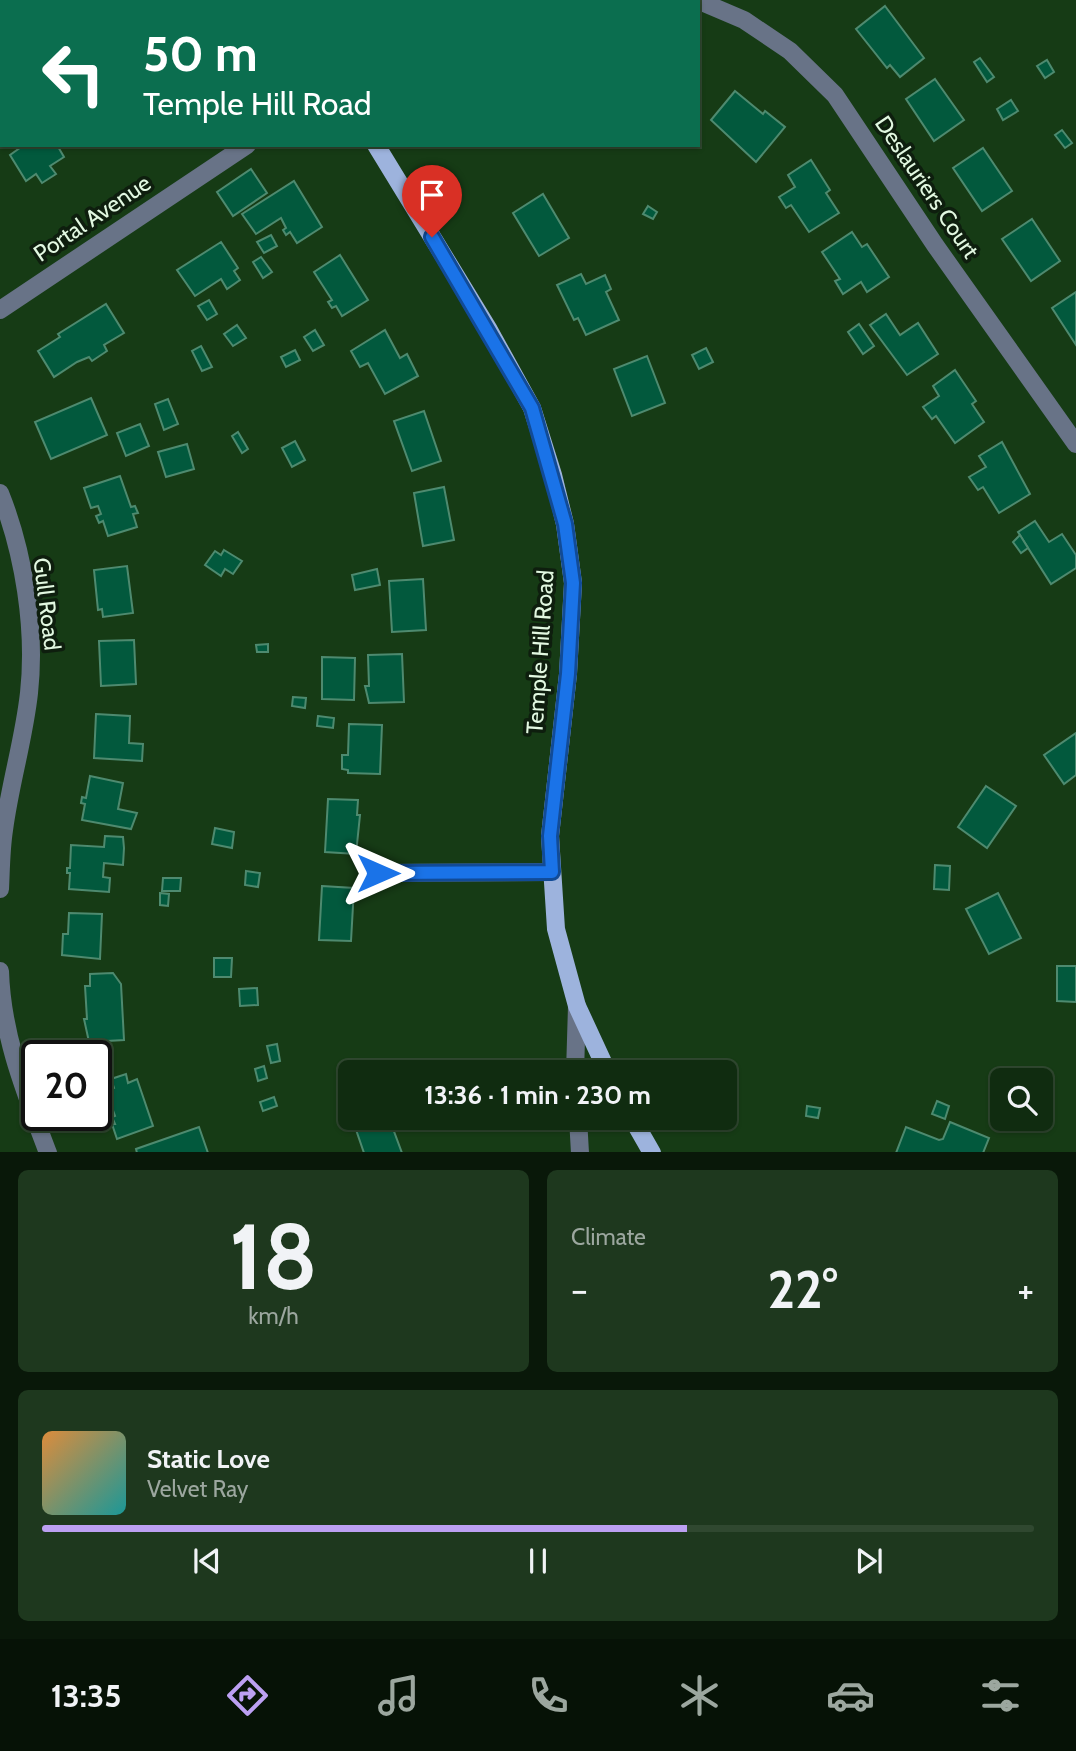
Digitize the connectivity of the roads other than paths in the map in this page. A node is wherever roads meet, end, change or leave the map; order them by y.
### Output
1 (700, 1) edge
2 (244, 147) edge
3 (377, 147) edge
4 (0, 310) edge
5 (1076, 444) edge
6 (0, 493) edge
7 (2, 830) edge
8 (552, 872) junction
9 (378, 873) dead end
10 (0, 889) edge
11 (0, 971) edge
12 (577, 1006) junction
13 (575, 1060) edge
14 (602, 1060) edge
15 (579, 1130) edge
16 (639, 1130) edge
17 (48, 1152) edge
18 (580, 1152) edge
19 (651, 1152) edge

1 - 5 street, Deslauriers Court
2 - 4 street, Portal Avenue
3 - 8 main road, Temple Hill Road
6 - 7 street, Gull Road
7 - 10 street, Gull Road
8 - 9 street
8 - 12 main road, Temple Hill Road
11 - 17 street
12 - 13 street
12 - 14 main road, Temple Hill Road
15 - 18 street
16 - 19 main road

